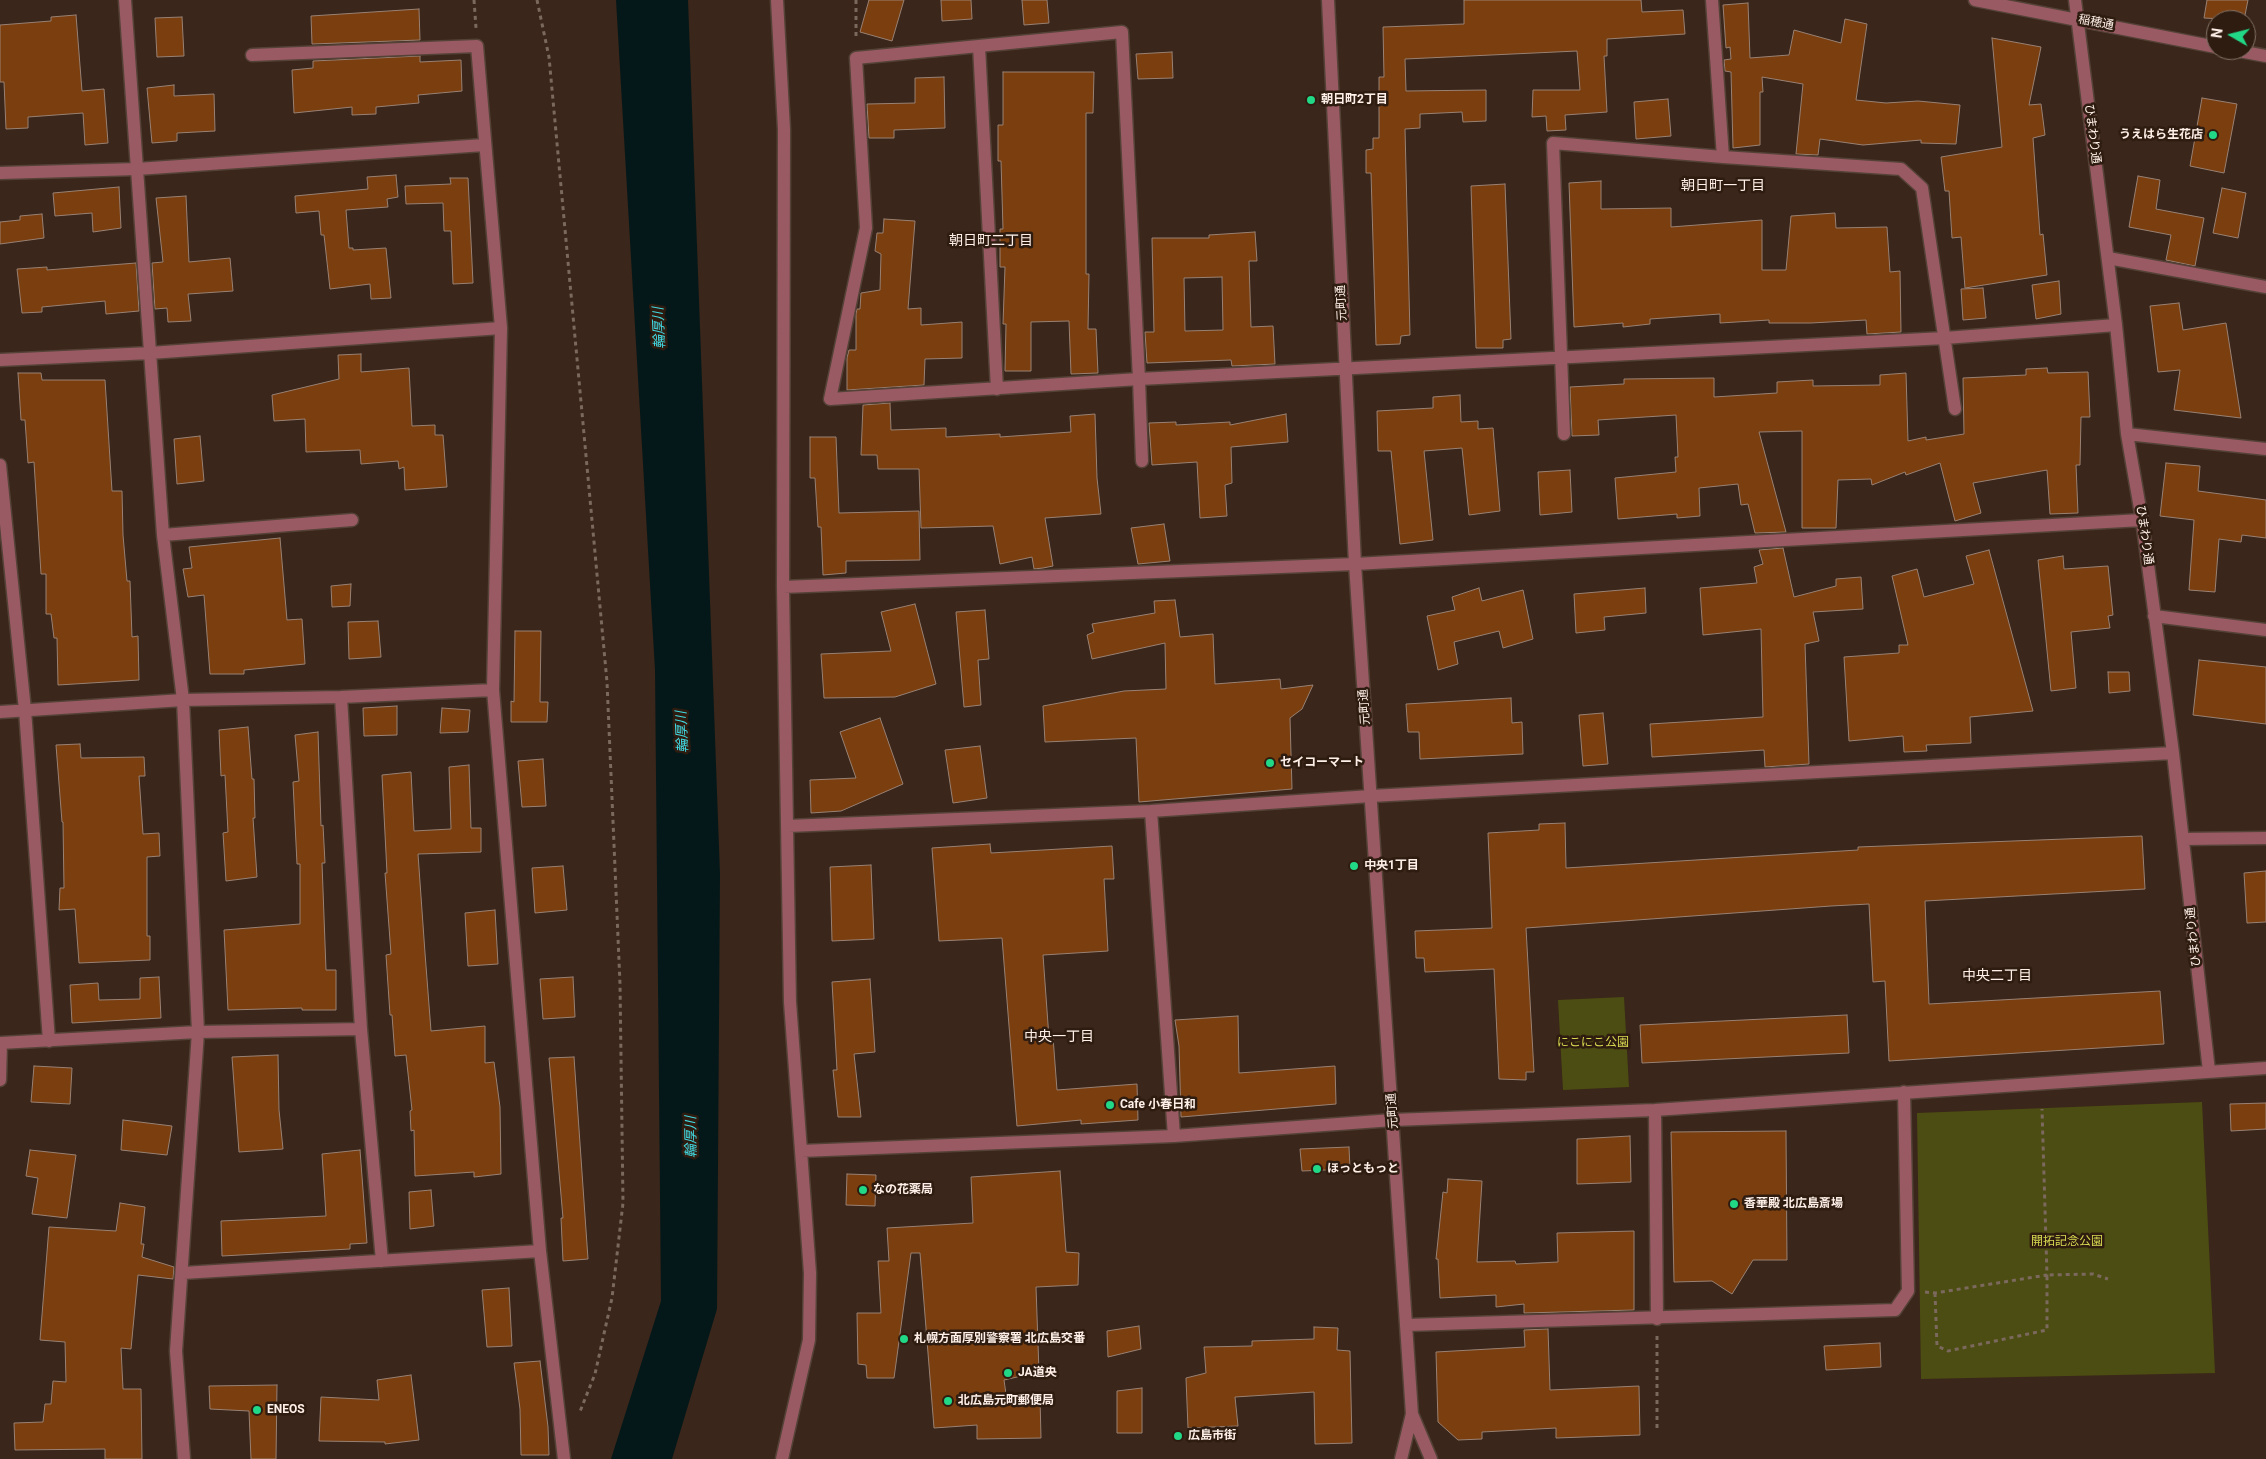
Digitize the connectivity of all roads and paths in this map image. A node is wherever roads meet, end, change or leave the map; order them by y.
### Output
1 (125, 0) edge
2 (474, 0) edge
3 (536, 0) edge
4 (776, 0) edge
5 (856, 0) edge
6 (1328, 0) edge
7 (1712, 0) edge
8 (1975, 0) edge
9 (2075, 0) edge
10 (2078, 20) junction
11 (2206, 45) edge
12 (477, 46) junction
13 (980, 46) junction
14 (252, 55) dead end
15 (856, 58) junction
16 (484, 144) junction
17 (1723, 158) junction
18 (137, 169) junction
19 (0, 173) edge
20 (2108, 258) junction
21 (2266, 287) edge
22 (2116, 325) junction
23 (501, 328) junction
24 (1945, 338) junction
25 (150, 353) junction
26 (1561, 357) junction
27 (0, 360) edge
28 (1344, 368) junction
29 (1139, 379) junction
30 (996, 389) junction
31 (1955, 409) dead end
32 (1564, 434) dead end
33 (2127, 434) junction
34 (2266, 449) edge
35 (1142, 461) dead end
36 (0, 465) edge
37 (352, 520) dead end
38 (2142, 520) junction
39 (163, 535) junction
40 (1355, 564) junction
41 (783, 586) junction
42 (2154, 616) junction
43 (2266, 630) edge
44 (492, 690) junction
45 (341, 697) junction
46 (182, 700) junction
47 (25, 710) junction
48 (0, 712) edge
49 (2173, 753) junction
50 (1371, 796) junction
51 (1151, 810) junction
52 (788, 826) junction
53 (2266, 838) edge
54 (2183, 839) junction
55 (361, 1029) junction
56 (198, 1032) junction
57 (49, 1041) junction
58 (1, 1043) edge
59 (2266, 1068) edge
60 (2209, 1071) junction
61 (0, 1080) edge
62 (1904, 1092) junction
63 (2042, 1109) dead end
64 (1655, 1110) junction
65 (1394, 1120) junction
66 (1174, 1136) junction
67 (801, 1151) junction
68 (540, 1251) junction
69 (382, 1261) junction
70 (183, 1273) junction
71 (2047, 1275) junction
72 (2108, 1279) dead end
73 (1908, 1291) junction
74 (1935, 1293) junction
75 (1657, 1319) junction
76 (1407, 1325) junction
77 (1412, 1414) junction
78 (578, 1417) dead end
79 (1657, 1430) dead end
80 (184, 1459) edge
81 (564, 1459) edge
82 (782, 1459) edge
83 (1401, 1459) edge
84 (1431, 1459) edge

1 - 18 street
2 - 12 path
3 - 78 path
4 - 41 street
5 - 15 path
6 - 28 street, 元町通
7 - 17 street
8 - 10 street, 稲穂通
9 - 10 street, ひまわり通
10 - 11 street, 稲穂通
10 - 20 street, ひまわり通
12 - 14 street
12 - 16 street
13 - 15 street
13 - 29 street
13 - 30 street
15 - 30 street
16 - 18 street
16 - 23 street
17 - 24 street
17 - 26 street
18 - 19 street
18 - 25 street
20 - 21 street
20 - 22 street, ひまわり通
22 - 24 street
22 - 33 street, ひまわり通
23 - 25 street
23 - 44 street
24 - 26 street
24 - 31 street
25 - 27 street
25 - 39 street
26 - 28 street
26 - 32 street
28 - 29 street
28 - 40 street, 元町通
29 - 30 street
29 - 35 street
33 - 34 street
33 - 38 street, ひまわり通
36 - 47 street
37 - 39 street
38 - 40 street
38 - 42 street, ひまわり通
39 - 46 street
40 - 41 street
40 - 50 street, 元町通
41 - 52 street
42 - 43 street
42 - 49 street, ひまわり通
44 - 45 street
44 - 68 street
45 - 46 street
45 - 55 street
46 - 47 street
46 - 56 street
47 - 48 street
47 - 57 street
49 - 50 street
49 - 54 street, ひまわり通
50 - 51 street
50 - 65 street, 元町通
51 - 52 street
51 - 66 street
52 - 67 street
53 - 54 street
54 - 60 street, ひまわり通
55 - 56 street
55 - 69 street
56 - 57 street
56 - 70 street
57 - 58 street
58 - 61 street
59 - 60 street
60 - 62 street
62 - 64 street
62 - 73 street
63 - 71 path
64 - 65 street
64 - 75 street
65 - 66 street
65 - 76 street, 元町通
66 - 67 street
67 - 82 street
68 - 69 street
68 - 81 street
69 - 70 street
70 - 80 street
71 - 72 path
71 - 74 path
71 - 74 path
73 - 74 path
73 - 75 street
75 - 76 street
75 - 79 path
76 - 77 street, 元町通
77 - 83 street
77 - 84 street

